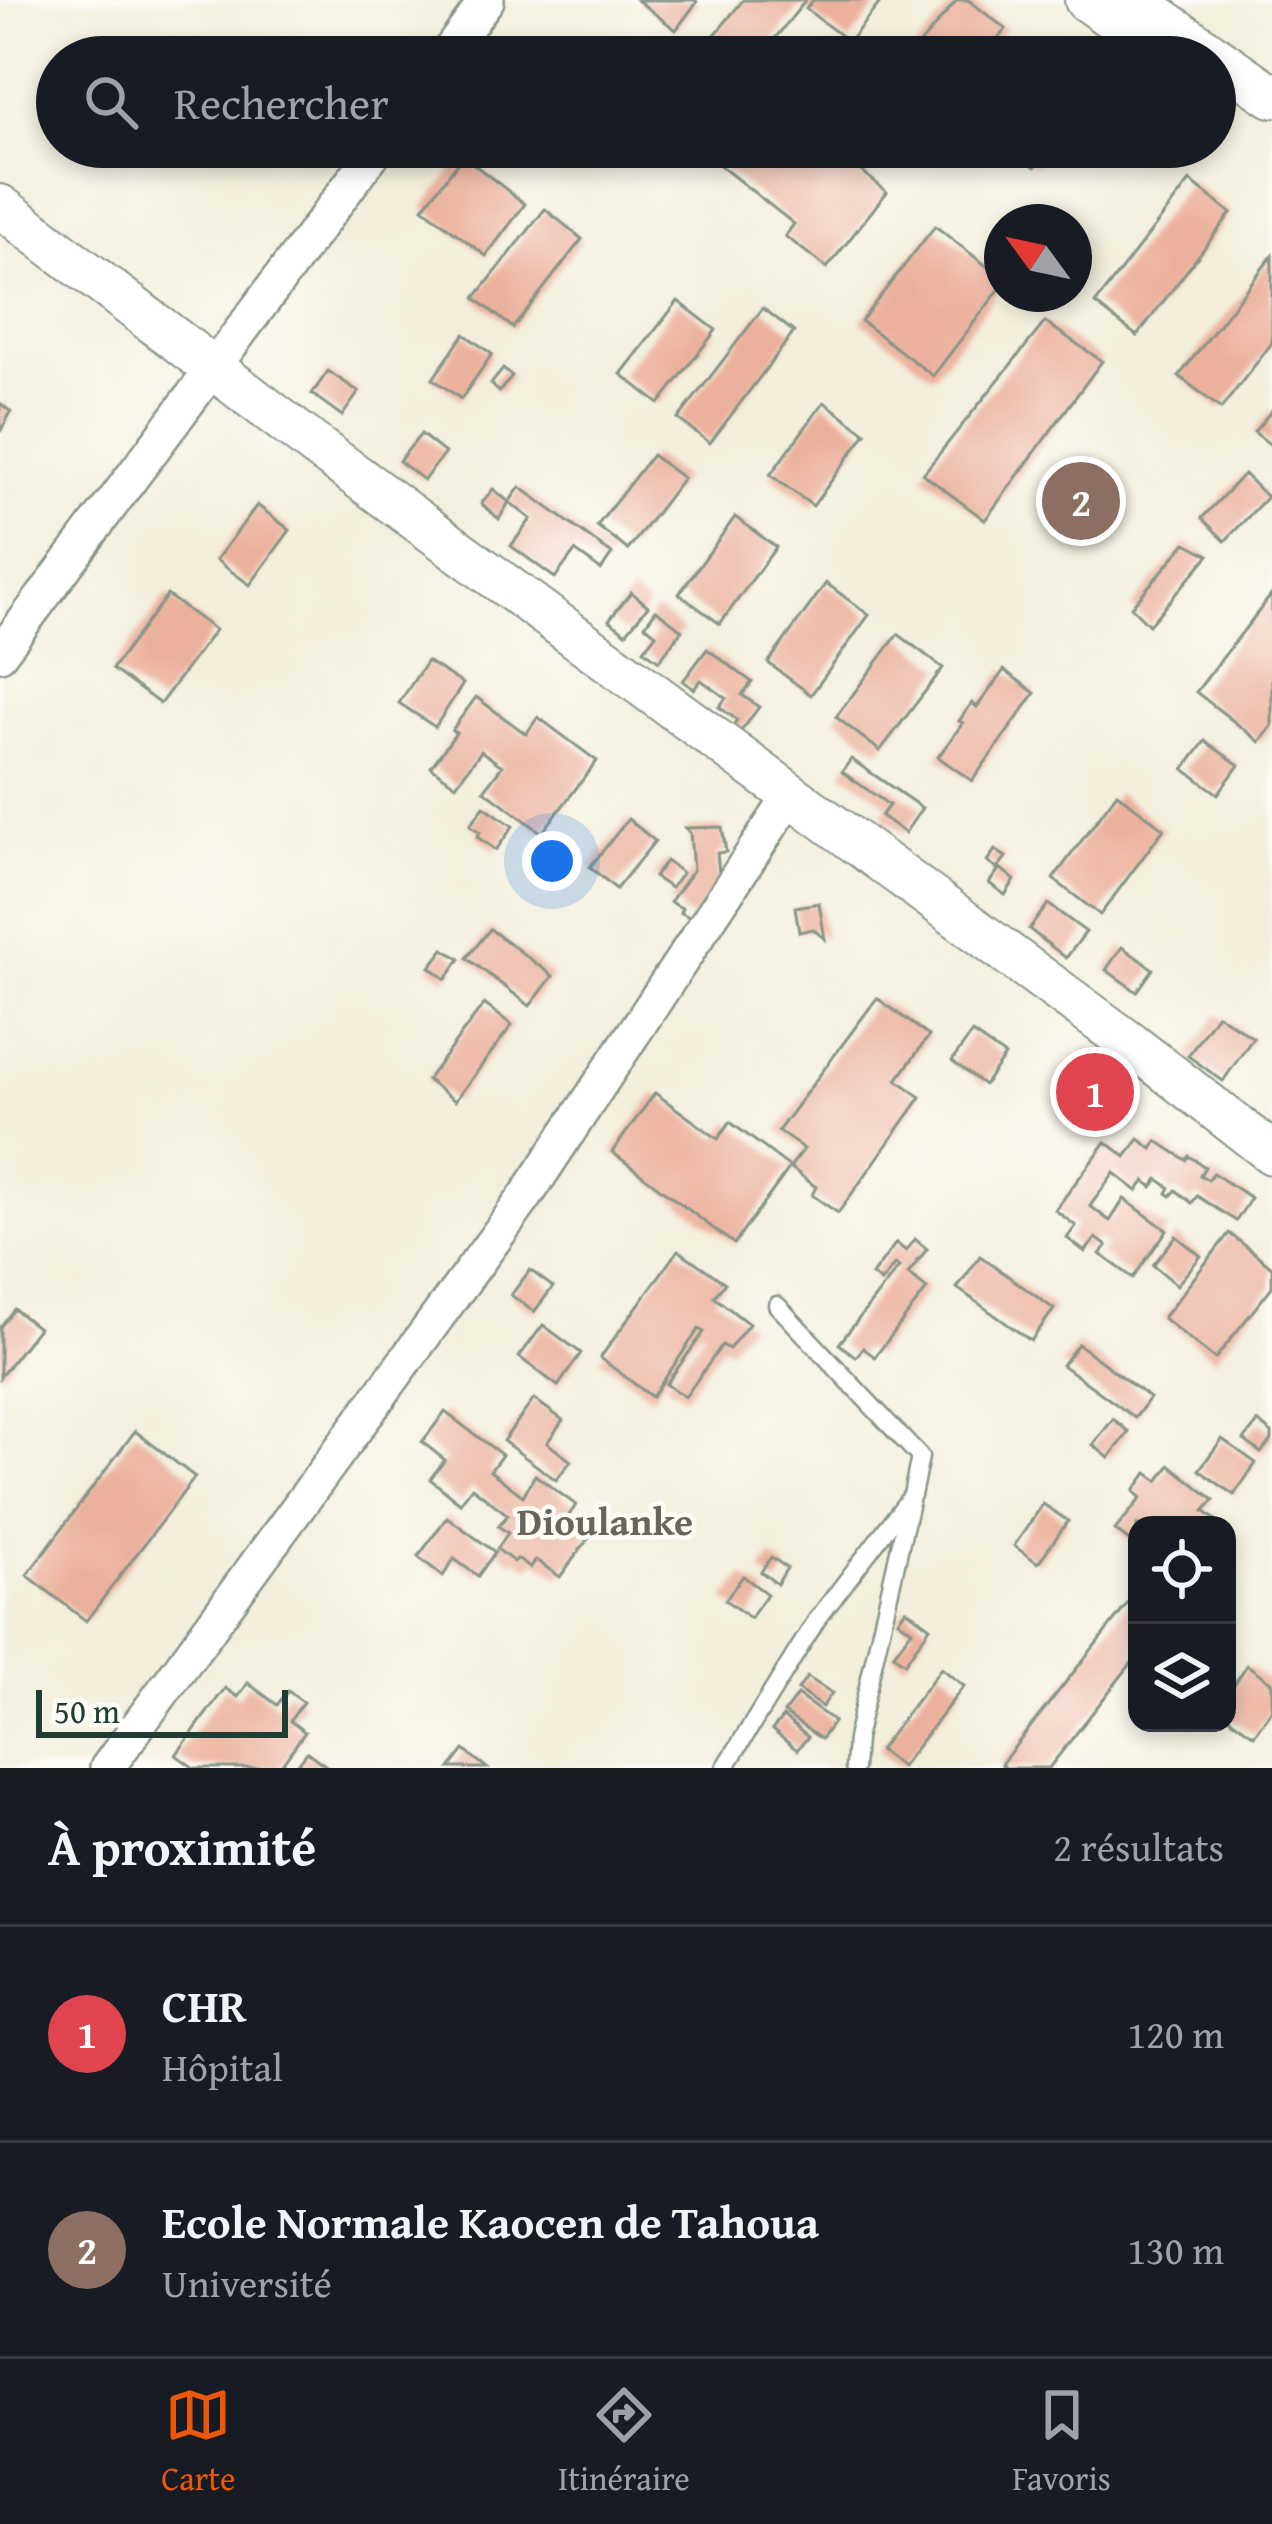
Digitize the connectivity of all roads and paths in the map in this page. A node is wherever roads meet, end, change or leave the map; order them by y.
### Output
1 (488, 0) edge
2 (1102, 1) edge
3 (461, 36) edge
4 (1144, 36) edge
5 (1165, 36) edge
6 (1236, 76) edge
7 (1272, 96) edge
8 (1236, 103) edge
9 (1272, 128) edge
10 (362, 168) edge
11 (0, 206) edge
12 (214, 367) junction
13 (0, 654) edge
14 (791, 795) junction
15 (1272, 1153) edge
16 (777, 1305) dead end
17 (912, 1495) junction
18 (107, 1768) edge
19 (725, 1768) edge
20 (854, 1768) edge

1 - 3 street
2 - 4 street
2 - 5 street
6 - 7 street
8 - 9 street
10 - 12 street
11 - 12 street
12 - 13 street
12 - 14 street
14 - 15 street
14 - 18 street
16 - 17 lane
17 - 19 lane
17 - 20 lane

